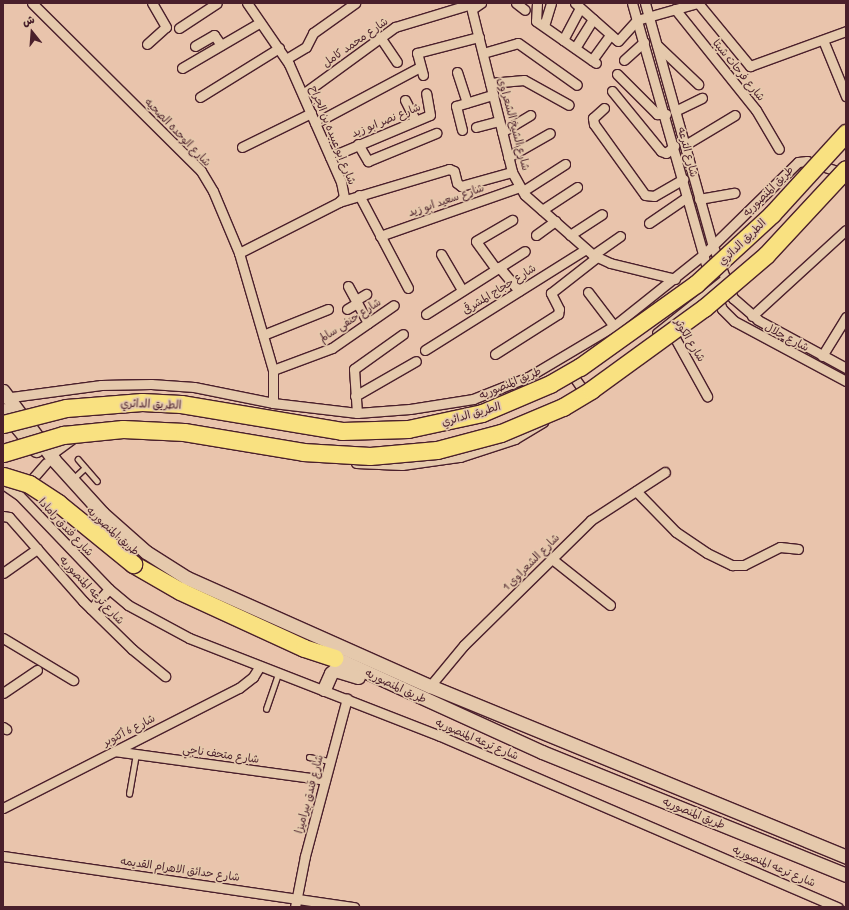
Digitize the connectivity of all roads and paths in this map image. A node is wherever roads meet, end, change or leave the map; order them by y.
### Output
1 (32, 3) edge
2 (152, 3) edge
3 (217, 3) edge
4 (247, 3) edge
5 (355, 3) edge
6 (481, 3) edge
7 (516, 3) edge
8 (537, 3) edge
9 (551, 3) edge
10 (632, 3) edge
11 (645, 3) edge
12 (698, 3) edge
13 (471, 5) edge
14 (578, 5) edge
15 (675, 9) junction
16 (525, 10) dead end
17 (649, 16) junction
18 (593, 19) junction
19 (637, 20) junction
20 (259, 22) junction
21 (544, 26) junction
22 (179, 28) dead end
23 (846, 31) edge
24 (610, 35) junction
25 (380, 36) junction
26 (479, 37) junction
27 (563, 40) junction
28 (823, 40) junction
29 (644, 42) junction
30 (147, 44) dead end
31 (656, 44) junction
32 (221, 45) junction
33 (195, 46) dead end
34 (278, 48) junction
35 (575, 48) junction
36 (483, 53) junction
37 (286, 59) junction
38 (624, 60) dead end
39 (397, 62) dead end
40 (182, 68) dead end
41 (457, 72) dead end
42 (617, 74) dead end
43 (490, 83) junction
44 (698, 84) dead end
45 (577, 85) dead end
46 (612, 91) dead end
47 (426, 92) dead end
48 (303, 94) junction
49 (493, 95) junction
50 (846, 96) edge
51 (200, 97) dead end
52 (702, 98) dead end
53 (405, 100) dead end
54 (467, 102) junction
55 (569, 105) dead end
56 (604, 108) dead end
57 (675, 110) junction
58 (311, 113) junction
59 (666, 114) junction
60 (735, 114) dead end
61 (530, 115) dead end
62 (415, 120) junction
63 (499, 121) junction
64 (315, 123) junction
65 (476, 127) dead end
66 (462, 130) dead end
67 (502, 132) junction
68 (436, 133) dead end
69 (550, 133) dead end
70 (846, 133) edge
71 (358, 144) junction
72 (684, 145) junction
73 (674, 146) junction
74 (242, 147) dead end
75 (779, 149) dead end
76 (330, 157) junction
77 (508, 157) junction
78 (565, 164) dead end
79 (846, 170) edge
80 (512, 172) junction
81 (846, 174) edge
82 (683, 179) junction
83 (577, 187) dead end
84 (521, 189) junction
85 (734, 193) dead end
86 (359, 195) junction
87 (687, 197) junction
88 (699, 199) junction
89 (340, 202) junction
90 (542, 210) junction
91 (602, 214) dead end
92 (512, 220) dead end
93 (555, 221) junction
94 (650, 224) dead end
95 (846, 230) edge
96 (570, 234) junction
97 (536, 235) dead end
98 (380, 236) junction
99 (620, 236) dead end
100 (713, 246) junction
101 (525, 251) dead end
102 (239, 253) junction
103 (592, 253) junction
104 (441, 254) dead end
105 (703, 255) junction
106 (498, 268) junction
107 (675, 279) junction
108 (724, 279) junction
109 (348, 286) dead end
110 (408, 288) dead end
111 (714, 288) junction
112 (462, 290) junction
113 (519, 291) junction
114 (588, 292) dead end
115 (366, 294) dead end
116 (651, 298) junction
117 (733, 298) junction
118 (357, 302) junction
119 (394, 305) dead end
120 (721, 307) junction
121 (328, 309) dead end
122 (348, 309) dead end
123 (426, 314) dead end
124 (752, 316) junction
125 (846, 317) edge
126 (368, 323) junction
127 (667, 324) junction
128 (614, 326) junction
129 (403, 334) dead end
130 (263, 335) junction
131 (425, 350) dead end
132 (495, 354) dead end
133 (822, 356) junction
134 (562, 358) junction
135 (416, 361) dead end
136 (846, 368) edge
137 (273, 370) junction
138 (846, 381) edge
139 (583, 390) junction
140 (5, 396) edge
141 (355, 396) junction
142 (707, 396) dead end
143 (273, 403) junction
144 (3, 410) edge
145 (357, 413) junction
146 (3, 424) edge
147 (3, 453) edge
148 (48, 459) junction
149 (78, 459) dead end
150 (85, 468) junction
151 (665, 472) dead end
152 (3, 476) edge
153 (97, 481) dead end
154 (68, 483) junction
155 (3, 484) edge
156 (636, 490) junction
157 (19, 495) junction
158 (5, 516) edge
159 (37, 548) junction
160 (798, 549) dead end
161 (552, 559) junction
162 (3, 572) edge
163 (109, 589) junction
164 (610, 605) dead end
165 (92, 609) junction
166 (3, 638) edge
167 (334, 658) junction
168 (260, 666) junction
169 (37, 670) dead end
170 (279, 672) junction
171 (165, 676) dead end
172 (73, 680) dead end
173 (430, 686) junction
174 (324, 689) junction
175 (407, 691) junction
176 (3, 693) edge
177 (347, 698) junction
178 (266, 709) dead end
179 (114, 751) junction
180 (136, 754) junction
181 (309, 757) dead end
182 (330, 761) junction
183 (325, 780) junction
184 (129, 794) dead end
185 (3, 808) edge
186 (744, 816) junction
187 (737, 831) junction
188 (3, 856) edge
189 (846, 858) edge
190 (846, 875) edge
191 (297, 897) junction
192 (296, 907) edge
193 (354, 907) edge
194 (838, 907) edge

1 - 102 street, شارع الوحده الصحيه
2 - 30 street
3 - 22 street
4 - 20 street, شارع ابو عبيده بن الجراح
5 - 37 street
6 - 13 street, شارع محمد كامل
7 - 16 street
8 - 21 street
9 - 21 street
10 - 19 street, شارع الترعه
11 - 17 street, شارع الترعه
12 - 15 street
12 - 28 street
13 - 25 street, شارع محمد كامل
13 - 26 street, شارع الشيخ الشعراوى
14 - 18 street
14 - 27 street
15 - 17 street
15 - 75 street, شارع فرحات شيتا
17 - 19 street
17 - 31 street, شارع الترعه
18 - 24 street
18 - 35 street
19 - 24 street
19 - 29 street, شارع الترعه
20 - 32 street
20 - 34 street, شارع ابو عبيده بن الجراح
21 - 27 street
23 - 28 street
24 - 35 street
25 - 39 street
25 - 48 street, شارع محمد كامل
26 - 36 street, شارع الشيخ الشعراوى
26 - 64 street
27 - 35 street
28 - 50 street
29 - 38 street
29 - 59 street, شارع الترعه
31 - 44 street
31 - 57 street, شارع الترعه
32 - 33 street
32 - 40 street
34 - 37 street, شارع ابو عبيده بن الجراح
34 - 51 street
36 - 43 street, شارع الشيخ الشعراوى
36 - 45 street
37 - 48 street, شارع ابو عبيده بن الجراح
41 - 54 street
42 - 59 street
43 - 49 street, شارع الشيخ الشعراوى
43 - 55 street
46 - 73 street
47 - 62 street, شارع نصر ابو زيد
48 - 58 street, شارع ابو عبيده بن الجراح
49 - 54 street
49 - 63 street, شارع الشيخ الشعراوى
52 - 57 street
53 - 62 street
54 - 66 street
56 - 82 street
57 - 72 street, شارع الترعه
58 - 64 street, شارع ابو عبيده بن الجراح
58 - 74 street
59 - 73 street, شارع الترعه
60 - 72 street
61 - 67 street
62 - 71 street, شارع نصر ابو زيد
63 - 65 street
63 - 67 street, شارع الشيخ الشعراوى
64 - 76 street, شارع ابو عبيده بن الجراح
67 - 77 street, شارع الشيخ الشعراوى
68 - 71 street
69 - 77 street
70 - 146 highway, الطريق الدائري, bridge
71 - 76 street, شارع نصر ابو زيد
72 - 88 street, شارع الترعه
73 - 82 street, شارع الترعه
76 - 89 street, شارع ابو عبيده بن الجراح
77 - 80 street, شارع الشيخ الشعراوى
78 - 84 street, شارع سعيد ابو زيد
79 - 147 highway, bridge
80 - 84 street, شارع الشيخ الشعراوى
80 - 86 street
81 - 100 street, طريق المنصوريه
82 - 87 street, شارع الترعه
83 - 90 street
84 - 90 street, شارع الشيخ الشعراوى
84 - 98 street, شارع سعيد ابو زيد
85 - 88 street
86 - 89 street
86 - 98 street
87 - 94 street
87 - 105 street, شارع الترعه
88 - 100 street, شارع الترعه
89 - 102 street
90 - 93 street, شارع الشيخ الشعراوى
91 - 96 street
92 - 106 street
93 - 96 street, شارع الشيخ الشعراوى
93 - 97 street
95 - 124 street
96 - 103 street, شارع الشيخ الشعراوى
98 - 110 street
99 - 103 street
100 - 105 street, طريق المنصوريه
100 - 108 street, شارع الترعه
101 - 106 street
102 - 130 street, شارع الوحده الصحيه
103 - 107 street, شارع الشيخ الشعراوى
103 - 113 street, شارع حجاج المشرقى
103 - 132 street
104 - 112 street
105 - 107 street, طريق المنصوريه
105 - 111 street, شارع الترعه
106 - 112 street
106 - 113 street
107 - 116 street, طريق المنصوريه
108 - 111 street
108 - 117 street, شارع الترعه
109 - 118 street
111 - 120 street, شارع الترعه
111 - 127 street
112 - 123 street
113 - 131 street, شارع حجاج المشرقى
114 - 128 street
115 - 118 street
116 - 127 street, شارع الكوثر
116 - 128 street, طريق المنصوريه
117 - 120 street
117 - 124 street, شارع جلال
118 - 122 street
118 - 126 street
119 - 126 street, شارع حنفى سالم
120 - 138 street, شارع جلال
121 - 130 street
124 - 133 street, شارع جلال
125 - 133 street
126 - 137 street, شارع حنفى سالم
127 - 139 street
127 - 142 street, شارع الكوثر
128 - 134 street, طريق المنصوريه
129 - 141 street
130 - 137 street, شارع الوحده الصحيه
133 - 136 street, شارع جلال
134 - 139 street
134 - 145 street, طريق المنصوريه
135 - 141 street
137 - 143 street, شارع الوحده الصحيه
139 - 148 street
140 - 143 street, طريق المنصوريه
140 - 148 main road, طريق المنصوريه
141 - 145 street
143 - 145 street, طريق المنصوريه
144 - 148 main road, طريق المنصوريه
148 - 154 main road, طريق المنصوريه
148 - 157 street
149 - 150 lane
150 - 153 lane
150 - 154 lane
151 - 156 street, شارع الشعراوى 1
152 - 167 highway, bridge
154 - 167 main road, طريق المنصوريه
154 - 173 main road, طريق المنصوريه
155 - 157 street, شارع فندق رامادا
156 - 160 street
156 - 161 street, شارع الشعراوى 1
157 - 163 street, شارع فندق رامادا
158 - 159 street, شارع ترعه المنصوريه
159 - 162 street
159 - 165 street, شارع ترعه المنصوريه
161 - 164 street
161 - 173 street, شارع الشعراوى 1
163 - 165 street
163 - 168 street, شارع ترعه المنصوريه
165 - 171 street, شارع ترعه المنصوريه
166 - 172 street
167 - 175 main road, طريق المنصوريه
168 - 170 street, شارع ترعه المنصوريه
168 - 179 street, شارع 6 أكتوبر
169 - 176 street
170 - 174 street, شارع ترعه المنصوريه
170 - 178 lane
173 - 186 main road, طريق المنصوريه
174 - 175 main road
174 - 177 street, شارع ترعه المنصوريه
175 - 187 main road, طريق المنصوريه
177 - 182 street, شارع فندق بيراميزا
177 - 194 street, شارع ترعه المنصوريه
179 - 180 street, شارع متحف ناجي
179 - 185 street, شارع 6 أكتوبر
180 - 183 street, شارع متحف ناجي
180 - 184 lane
181 - 182 lane
182 - 183 street, شارع فندق بيراميزا
183 - 191 street, شارع فندق بيراميزا
186 - 187 main road
186 - 189 main road, طريق المنصوريه
187 - 190 main road, طريق المنصوريه
188 - 191 street, شارع حدائق الاهرام القديمه
191 - 192 street, شارع فندق بيراميزا
191 - 193 street, شارع حدائق الاهرام القديمه

